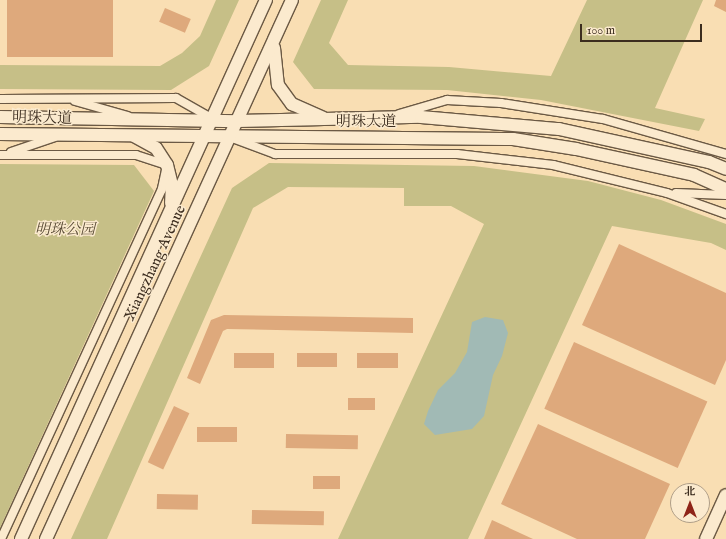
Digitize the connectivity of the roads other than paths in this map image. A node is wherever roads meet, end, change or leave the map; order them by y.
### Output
1 (266, 0) edge
2 (292, 0) edge
3 (274, 41) junction
4 (0, 99) edge
5 (66, 99) junction
6 (0, 118) edge
7 (138, 118) junction
8 (387, 118) junction
9 (213, 119) junction
10 (326, 119) junction
11 (238, 121) junction
12 (0, 134) edge
13 (65, 134) junction
14 (131, 135) junction
15 (205, 136) junction
16 (230, 137) junction
17 (714, 150) junction
18 (726, 154) edge
19 (2, 155) edge
20 (726, 158) edge
21 (168, 165) junction
22 (726, 170) edge
23 (726, 189) edge
24 (667, 193) junction
25 (726, 195) edge
26 (171, 209) junction
27 (726, 214) edge
28 (726, 495) edge
29 (1, 539) edge
30 (21, 539) edge
31 (46, 539) edge
32 (706, 539) edge

1 - 9 main road, Xiangzhang Avenue
2 - 3 main road, Xiangzhang Avenue
3 - 10 main road
3 - 11 main road, Xiangzhang Avenue
4 - 5 street
5 - 7 street
5 - 9 street
6 - 7 main road, 明珠大道
7 - 9 main road, 明珠大道
8 - 10 main road, 明珠大道
8 - 17 street
8 - 22 main road, 明珠大道
9 - 11 main road, 明珠大道
9 - 15 main road, Xiangzhang Avenue
10 - 11 main road, 明珠大道
11 - 16 main road, Xiangzhang Avenue
12 - 13 main road, 明珠大道
13 - 14 main road, 明珠大道
13 - 19 street
14 - 15 main road, 明珠大道
14 - 21 main road
15 - 16 main road, 明珠大道
15 - 26 main road, Xiangzhang Avenue
16 - 23 main road, 明珠大道
16 - 24 street
16 - 31 main road, Xiangzhang Avenue
17 - 18 street
17 - 20 street
19 - 21 street
21 - 26 main road
21 - 29 street
24 - 25 street
24 - 27 street
26 - 30 main road, Xiangzhang Avenue
28 - 32 main road

